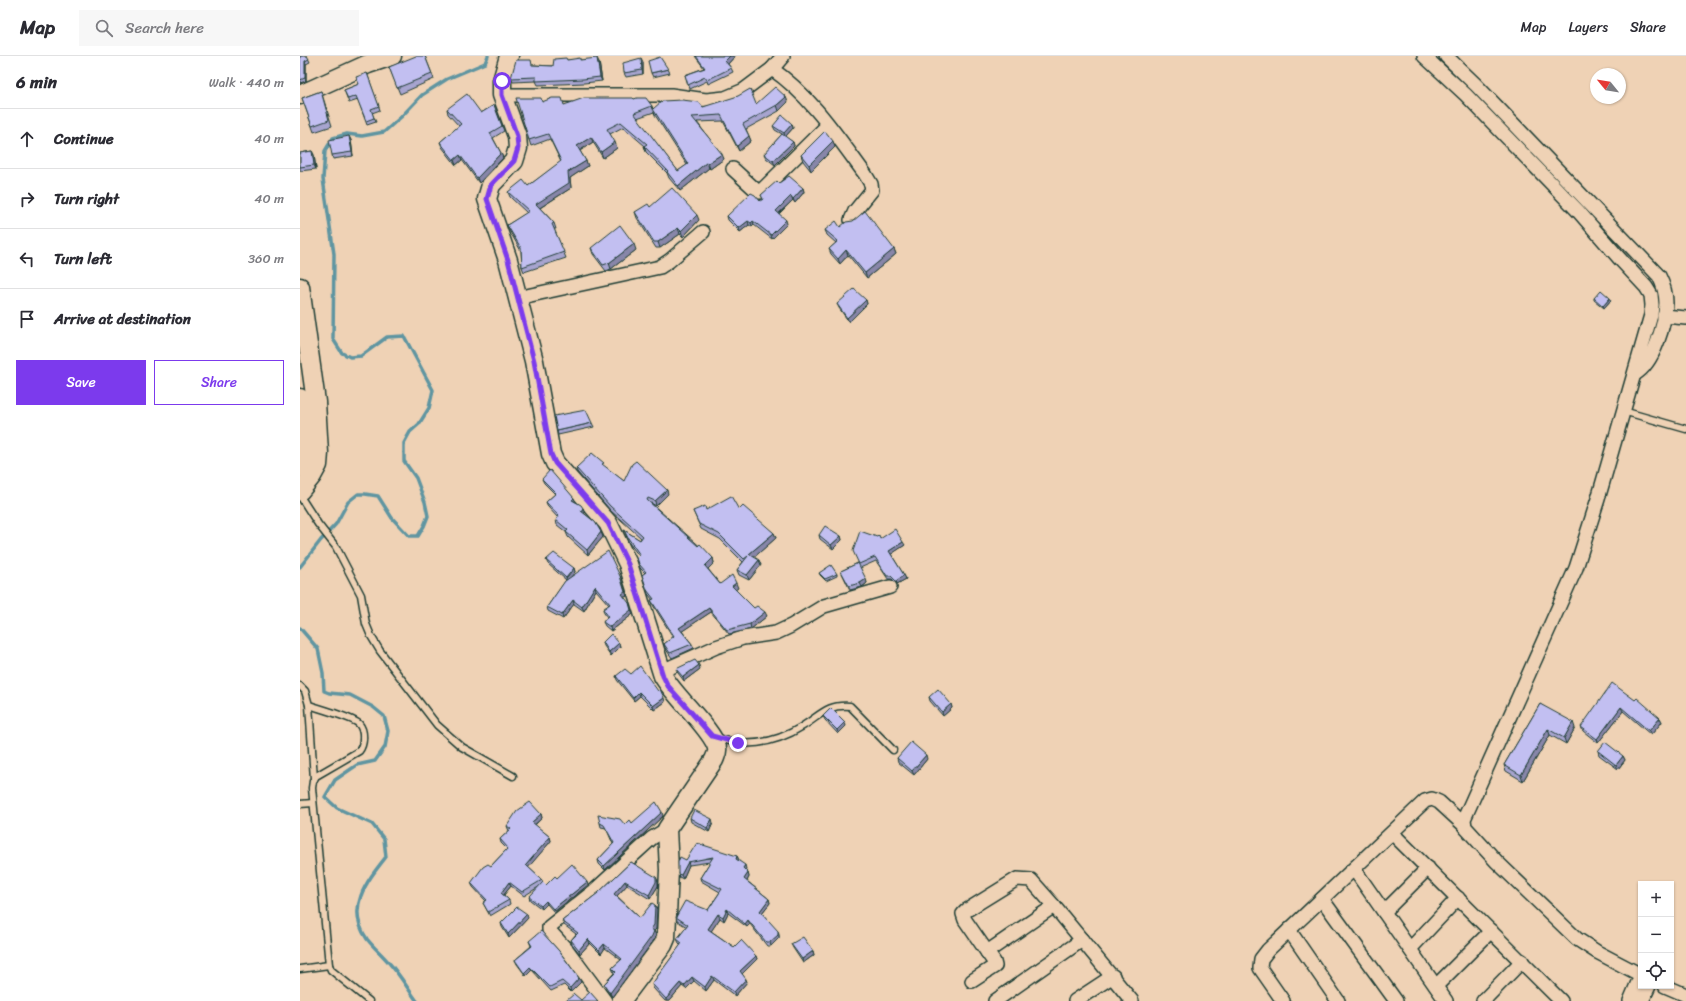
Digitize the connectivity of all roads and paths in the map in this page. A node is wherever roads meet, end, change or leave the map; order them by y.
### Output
1 (392, 56) edge
2 (508, 56) edge
3 (783, 56) edge
4 (1424, 56) edge
5 (1446, 56) edge
6 (772, 69) junction
7 (300, 95) edge
8 (502, 95) junction
9 (1486, 95) junction
10 (1476, 106) junction
11 (828, 125) junction
12 (733, 169) dead end
13 (1584, 208) junction
14 (851, 220) edge
15 (702, 232) dead end
16 (300, 288) edge
17 (517, 298) junction
18 (1664, 316) junction
19 (1686, 318) edge
20 (1633, 375) junction
21 (305, 402) edge
22 (1623, 412) junction
23 (1686, 429) edge
24 (300, 467) edge
25 (300, 491) edge
26 (300, 496) edge
27 (890, 587) dead end
28 (662, 671) junction
29 (300, 686) edge
30 (309, 705) junction
31 (712, 736) junction
32 (894, 750) dead end
33 (513, 776) dead end
34 (314, 780) junction
35 (313, 803) junction
36 (300, 804) edge
37 (1464, 822) junction
38 (667, 829) junction
39 (1392, 832) junction
40 (1428, 868) junction
41 (1354, 869) junction
42 (1458, 898) junction
43 (1322, 899) junction
44 (1054, 906) junction
45 (1384, 912) junction
46 (1290, 930) junction
47 (1491, 931) junction
48 (1082, 940) junction
49 (1410, 949) junction
50 (987, 952) junction
51 (1522, 961) junction
52 (328, 965) junction
53 (300, 969) edge
54 (1638, 973) edge
55 (1113, 976) junction
56 (972, 981) dead end
57 (1638, 982) edge
58 (1436, 986) junction
59 (1648, 989) edge
60 (1672, 989) edge
61 (1686, 995) edge
62 (1554, 998) edge
63 (1281, 1000) edge
64 (1444, 1000) edge
65 (369, 1001) edge
66 (605, 1001) edge
67 (620, 1001) edge
68 (995, 1001) edge
69 (1075, 1001) edge
70 (1132, 1001) edge
71 (1338, 1001) edge
72 (1396, 1001) edge
73 (1483, 1001) edge
74 (1630, 1001) edge
75 (1642, 1001) edge

1 - 7 street
2 - 8 street
3 - 6 street
4 - 10 street
5 - 9 street
6 - 8 street
6 - 11 street
8 - 17 street
9 - 10 street
9 - 13 street
10 - 13 street
11 - 12 street
11 - 14 street
13 - 18 street
13 - 20 street
15 - 17 street
16 - 21 street
17 - 28 street
18 - 19 street
18 - 20 street
20 - 22 street
21 - 24 street
21 - 25 street
22 - 23 lane
22 - 37 street
26 - 33 lane
27 - 28 street
28 - 31 street
29 - 30 lane
30 - 34 lane
30 - 34 lane
31 - 32 lane
31 - 38 street
34 - 35 lane
35 - 36 lane
35 - 52 lane
37 - 39 street
37 - 54 street
38 - 66 street
38 - 67 street
39 - 40 street
39 - 41 street
40 - 42 street
40 - 45 street
41 - 43 street
41 - 45 street
42 - 47 street
42 - 49 street
43 - 46 street
43 - 72 street
44 - 48 street
44 - 50 street
44 - 50 street
45 - 49 street
46 - 63 street
46 - 71 street
47 - 51 street
47 - 58 street
48 - 55 street
48 - 68 street
49 - 58 street
50 - 56 street
51 - 62 street
51 - 73 street
52 - 53 lane
52 - 65 lane
55 - 69 street
55 - 70 street
57 - 74 street
58 - 64 street
59 - 75 street
60 - 61 street

